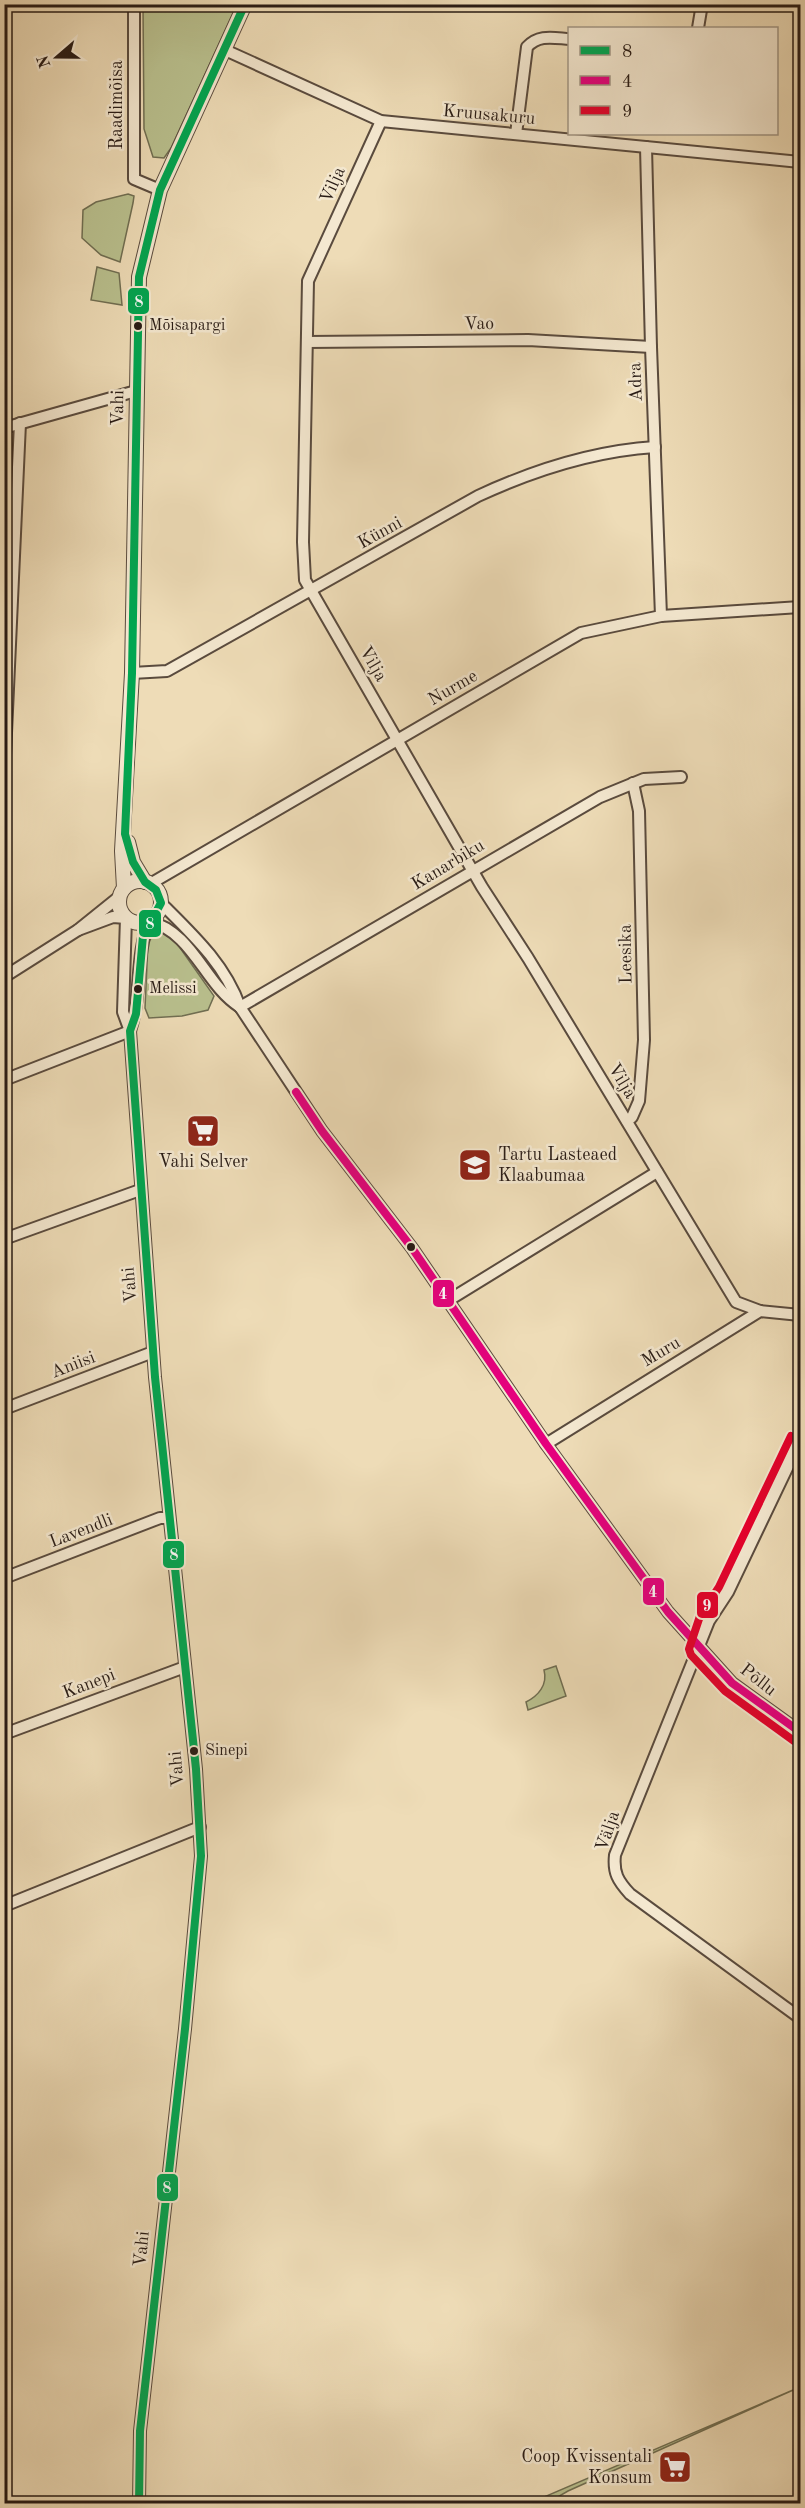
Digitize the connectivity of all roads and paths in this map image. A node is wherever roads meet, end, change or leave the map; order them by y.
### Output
1 (131, 4) edge
2 (245, 4) edge
3 (702, 4) edge
4 (698, 27) edge
5 (568, 39) edge
6 (225, 50) junction
7 (381, 121) junction
8 (516, 134) junction
9 (646, 147) junction
10 (801, 162) edge
11 (160, 190) junction
12 (307, 342) junction
13 (651, 347) junction
14 (136, 391) junction
15 (20, 423) junction
16 (4, 428) edge
17 (655, 447) junction
18 (311, 590) junction
19 (801, 607) edge
20 (661, 616) junction
21 (132, 673) junction
22 (397, 740) junction
23 (4, 777) edge
24 (681, 777) dead end
25 (633, 783) junction
26 (125, 834) junction
27 (472, 870) junction
28 (148, 883) junction
29 (122, 893) junction
30 (160, 903) junction
31 (126, 918) junction
32 (149, 921) junction
33 (78, 930) junction
34 (4, 977) edge
35 (240, 1007) junction
36 (130, 1031) junction
37 (4, 1080) edge
38 (627, 1121) junction
39 (657, 1172) junction
40 (140, 1190) junction
41 (4, 1239) edge
42 (449, 1300) junction
43 (760, 1311) junction
44 (801, 1315) edge
45 (153, 1352) junction
46 (4, 1409) edge
47 (801, 1441) edge
48 (546, 1444) junction
49 (169, 1518) junction
50 (4, 1578) edge
51 (699, 1648) junction
52 (185, 1667) junction
53 (801, 1732) edge
54 (4, 1734) edge
55 (200, 1827) junction
56 (4, 1906) edge
57 (801, 2018) edge
58 (139, 2504) edge

1 - 11 street, Raadimõisa
2 - 6 street, Vahi
3 - 4 street
5 - 8 street
6 - 7 street, Kruusakuru
6 - 11 street, Vahi
7 - 8 street, Kruusakuru
7 - 12 street, Vilja
8 - 9 street, Kruusakuru
9 - 10 street, Kruusakuru
9 - 13 street, Adra
11 - 14 street, Vahi
12 - 13 street, Vao
12 - 18 street, Vilja
13 - 17 street, Adra
14 - 15 street
14 - 21 street, Vahi
15 - 16 street
15 - 23 street
17 - 18 street, Künni
17 - 20 street, Adra
18 - 21 street, Künni
18 - 22 street, Vilja
19 - 20 street, Nurme
20 - 22 street, Nurme
21 - 26 street, Vahi
22 - 27 street, Vilja
22 - 28 street, Nurme
24 - 25 street, Kanarbiku
25 - 27 street, Kanarbiku
25 - 38 street, Leesika
26 - 28 street, Vahi
26 - 29 street, Vahi
27 - 35 street, Kanarbiku
27 - 38 street, Vilja
28 - 29 street
28 - 30 street
29 - 31 street
29 - 33 street
30 - 32 street
30 - 35 street
31 - 32 street
31 - 33 street
31 - 36 street, Vahi
32 - 35 street
32 - 36 street, Vahi
33 - 34 street
35 - 42 street, Põllu
36 - 37 street
36 - 40 street, Vahi
38 - 39 street, Vilja
39 - 42 street
39 - 43 street, Vilja
40 - 41 street
40 - 45 street, Vahi
42 - 48 street, Põllu
43 - 44 street
43 - 48 street, Muru
45 - 46 street, Aniisi
45 - 49 street, Vahi
47 - 51 street
48 - 51 street, Põllu
49 - 50 street, Lavendli
49 - 52 street, Vahi
51 - 53 street, Põllu
51 - 57 street, Välja
52 - 54 street, Kanepi
52 - 55 street, Vahi
55 - 56 street
55 - 58 street, Vahi

